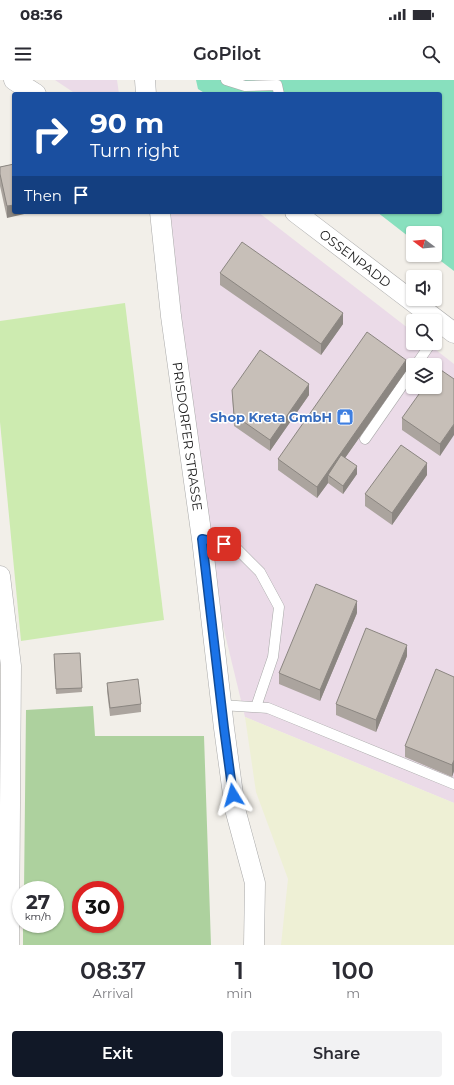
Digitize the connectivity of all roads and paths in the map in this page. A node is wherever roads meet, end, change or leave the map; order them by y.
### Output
1 (14, 80) edge
2 (145, 80) edge
3 (226, 80) edge
4 (33, 92) edge
5 (146, 92) edge
6 (279, 92) edge
7 (160, 214) edge
8 (298, 214) edge
9 (446, 330) edge
10 (406, 380) edge
11 (365, 439) dead end
12 (202, 539) junction
13 (0, 576) edge
14 (221, 705) junction
15 (256, 707) junction
16 (454, 784) edge
17 (8, 945) edge
18 (254, 945) edge

1 - 4 street
2 - 5 street
3 - 6 lane
7 - 12 street, PRISDORFER STRASSE
8 - 9 street, OSSENPADD
10 - 11 lane
12 - 14 street, PRISDORFER STRASSE
12 - 15 lane
13 - 17 street
14 - 15 lane
14 - 18 street, PRISDORFER STRASSE
15 - 16 lane

